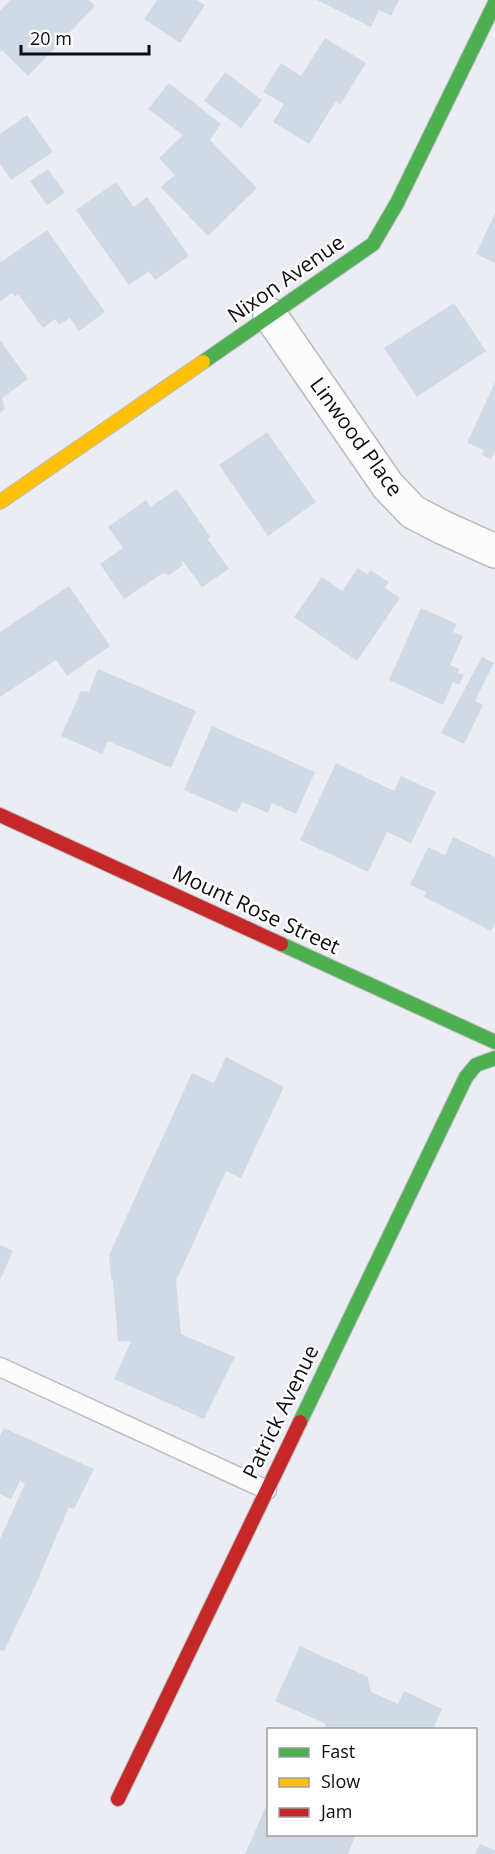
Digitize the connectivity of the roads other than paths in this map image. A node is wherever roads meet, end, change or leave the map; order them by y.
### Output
1 (495, 3) edge
2 (270, 315) junction
3 (0, 502) edge
4 (495, 551) edge
5 (0, 815) edge
6 (495, 1042) edge
7 (495, 1058) edge
8 (0, 1367) edge
9 (267, 1490) junction
10 (118, 1799) dead end

1 - 2 street, Nixon Avenue
2 - 3 street, Nixon Avenue
2 - 4 street, Linwood Place
5 - 6 street, Mount Rose Street
7 - 9 street, Patrick Avenue
8 - 9 lane
9 - 10 street, Patrick Avenue

